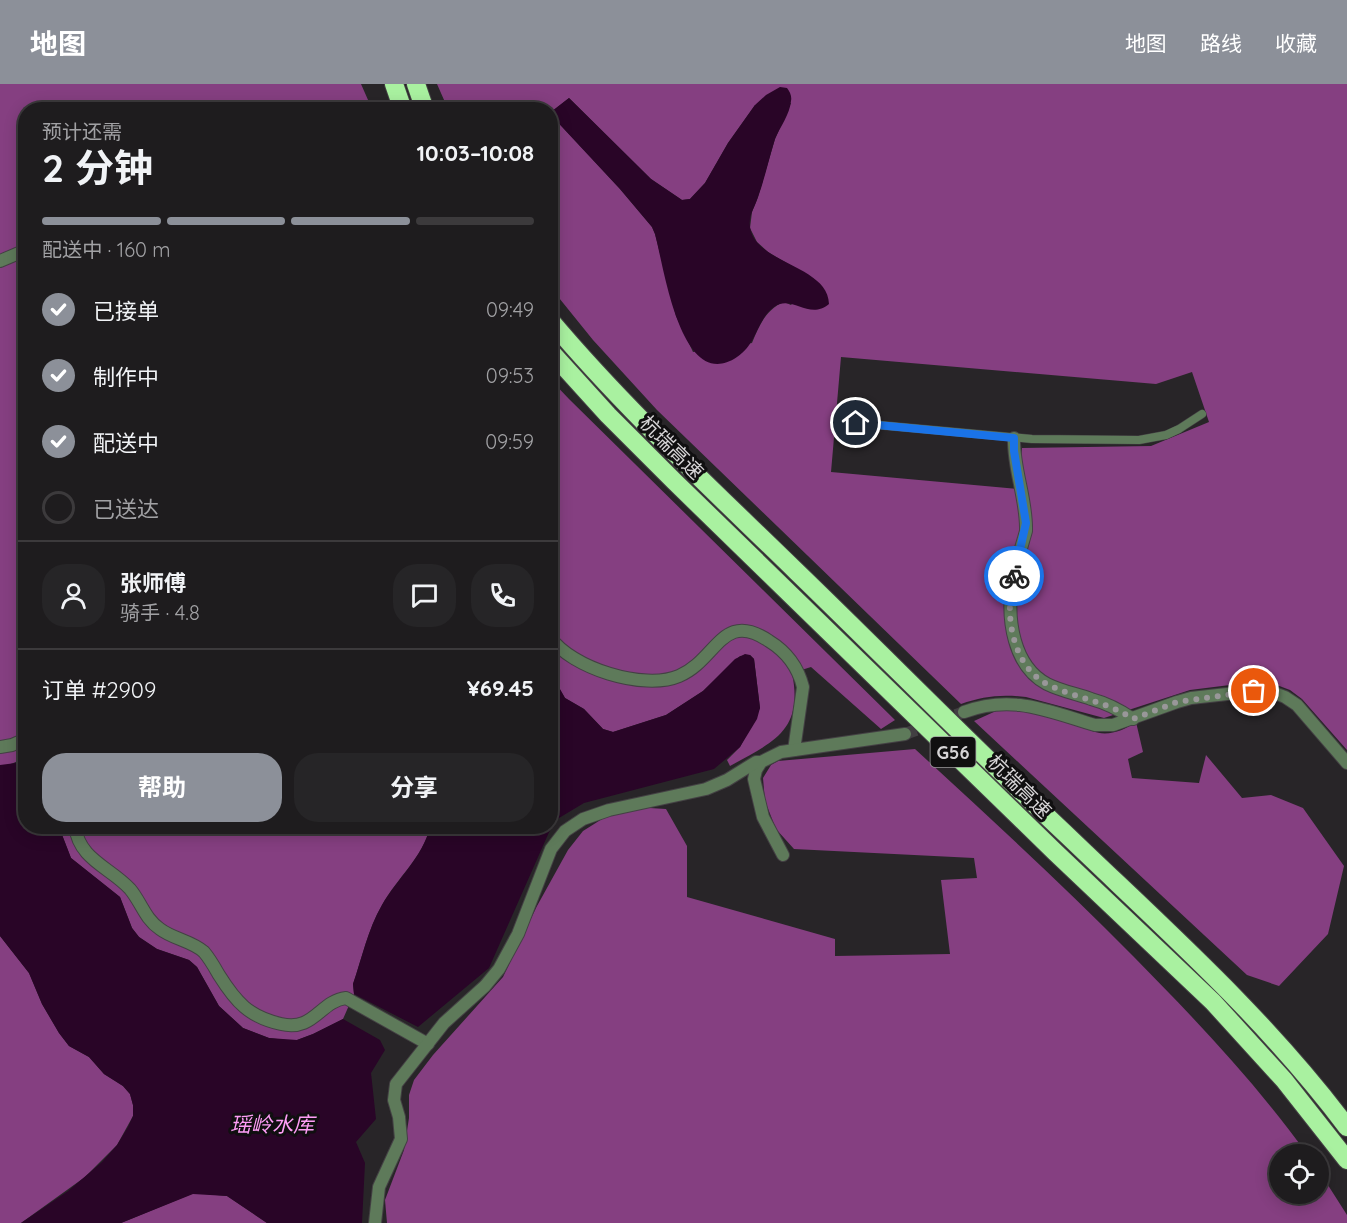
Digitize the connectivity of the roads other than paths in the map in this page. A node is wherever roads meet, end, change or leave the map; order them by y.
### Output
1 (394, 84) edge
2 (416, 84) edge
3 (400, 102) edge
4 (422, 102) edge
5 (18, 253) edge
6 (0, 261) edge
7 (558, 329) edge
8 (558, 360) edge
9 (1202, 414) dead end
10 (856, 423) dead end
11 (1014, 438) junction
12 (558, 648) edge
13 (964, 712) tunnel mouth
14 (1133, 719) junction
15 (904, 734) tunnel mouth
16 (18, 743) edge
17 (0, 747) edge
18 (794, 750) junction
19 (761, 762) junction
20 (1347, 763) edge
21 (77, 834) edge
22 (783, 855) dead end
23 (428, 1044) junction
24 (1347, 1127) edge
25 (1347, 1161) edge
26 (375, 1223) edge

1 - 3 highway
2 - 4 highway
5 - 6 street
7 - 24 highway, 杭瑞高速 / G56
8 - 25 highway, 杭瑞高速 / G56
9 - 11 lane
10 - 11 lane
11 - 14 street
12 - 18 street
13 - 14 street
14 - 20 street
15 - 18 street
16 - 17 street
18 - 19 street
19 - 22 street
19 - 23 street
21 - 23 street
23 - 26 street

